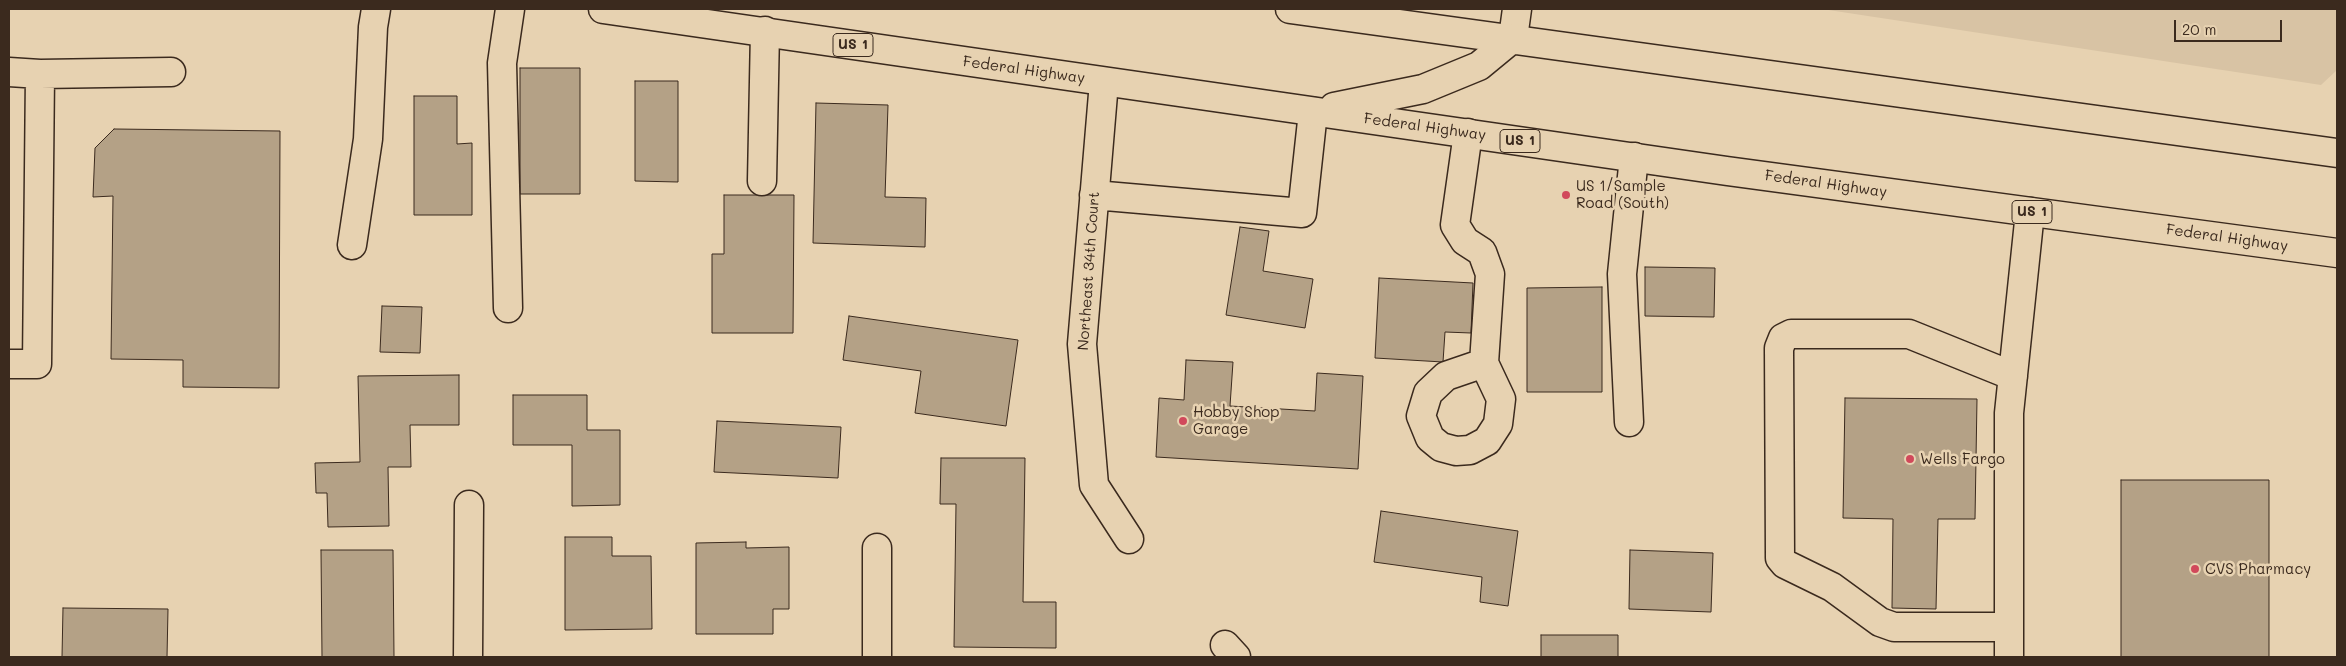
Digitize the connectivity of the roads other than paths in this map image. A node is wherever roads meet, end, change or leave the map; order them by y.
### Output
1 (376, 9) edge
2 (510, 9) edge
3 (603, 9) edge
4 (1290, 9) edge
5 (1517, 9) edge
6 (765, 31) junction
7 (1513, 38) junction
8 (9, 72) edge
9 (171, 72) dead end
10 (40, 74) junction
11 (1104, 82) junction
12 (1313, 112) junction
13 (1468, 134) junction
14 (2337, 153) edge
15 (1634, 157) junction
16 (762, 181) dead end
17 (1094, 195) junction
18 (2030, 212) junction
19 (352, 245) dead end
20 (2337, 254) edge
21 (508, 308) dead end
22 (1484, 363) dead end
23 (9, 364) edge
24 (2013, 376) junction
25 (1628, 422) dead end
26 (469, 506) dead end
27 (1129, 539) dead end
28 (877, 548) dead end
29 (2009, 627) junction
30 (468, 657) edge
31 (876, 657) edge
32 (2009, 657) edge

1 - 19 main road
2 - 21 main road
3 - 6 main road, Federal Highway / US 1
4 - 7 main road
5 - 7 main road
6 - 11 main road, Federal Highway / US 1
6 - 16 main road
7 - 12 main road
7 - 14 main road
8 - 10 main road
9 - 10 main road
10 - 23 main road
11 - 12 main road, Federal Highway / US 1
11 - 17 main road, Northeast 34th Court
12 - 13 main road, Federal Highway / US 1
12 - 17 main road
13 - 15 main road, Federal Highway / US 1
13 - 22 main road
15 - 18 main road, Federal Highway / US 1
15 - 25 main road
17 - 27 main road, Northeast 34th Court
18 - 20 main road, Federal Highway / US 1
18 - 24 main road
24 - 29 main road
24 - 29 main road
26 - 30 main road
28 - 31 main road
29 - 32 main road

